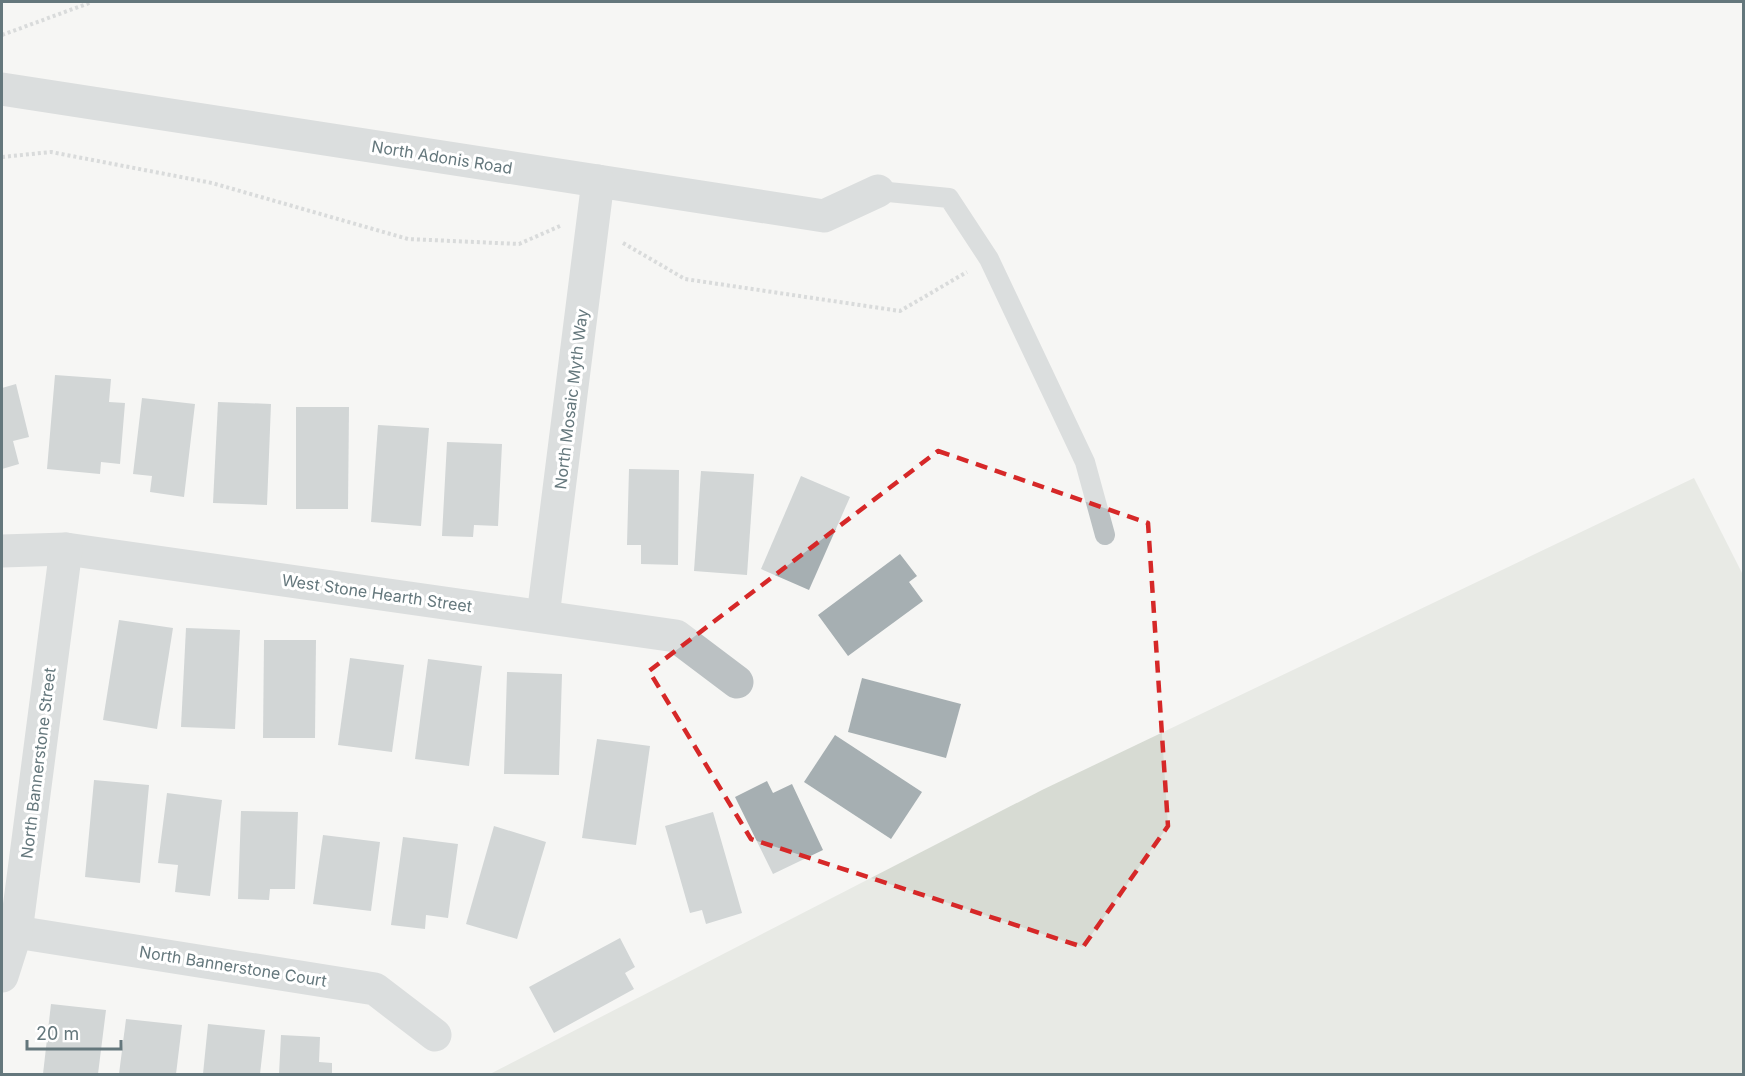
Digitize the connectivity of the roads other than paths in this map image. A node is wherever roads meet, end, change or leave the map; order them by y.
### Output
1 (2, 89) edge
2 (598, 181) junction
3 (878, 191) joint
4 (1105, 535) dead end
5 (66, 549) junction
6 (2, 550) edge
7 (543, 616) junction
8 (738, 682) dead end
9 (16, 932) junction
10 (2, 976) edge
11 (435, 1035) dead end

1 - 2 street, North Adonis Road
2 - 3 street, North Adonis Road
2 - 7 street, North Mosaic Myth Way
3 - 4 lane
5 - 6 street, West Stone Hearth Street
5 - 7 street, West Stone Hearth Street
5 - 9 street, North Bannerstone Street
7 - 8 street, West Stone Hearth Street
9 - 10 street, North Bannerstone Street
9 - 11 street, North Bannerstone Court

